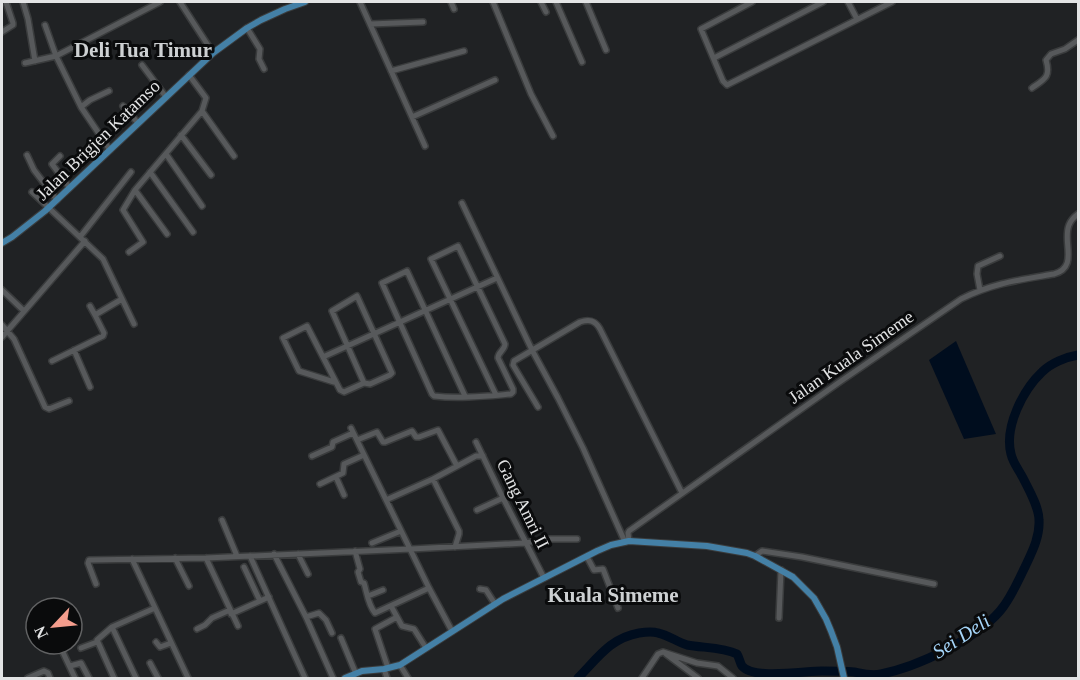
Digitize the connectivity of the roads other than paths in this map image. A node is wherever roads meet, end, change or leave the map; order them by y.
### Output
1 (6, 2) edge
2 (23, 2) edge
3 (160, 2) edge
4 (180, 2) edge
5 (305, 2) edge
6 (360, 2) edge
7 (451, 2) edge
8 (493, 2) edge
9 (541, 2) edge
10 (556, 2) edge
11 (586, 2) edge
12 (752, 2) edge
13 (823, 2) edge
14 (848, 2) edge
15 (892, 2) edge
16 (454, 9) dead end
17 (546, 12) dead end
18 (857, 19) junction
19 (423, 22) dead end
20 (370, 24) junction
21 (45, 25) dead end
22 (248, 28) junction
23 (2, 32) edge
24 (1078, 40) edge
25 (606, 50) dead end
26 (464, 51) dead end
27 (213, 53) junction
28 (56, 56) junction
29 (714, 58) junction
30 (35, 61) junction
31 (582, 62) dead end
32 (25, 63) dead end
33 (142, 65) dead end
34 (264, 69) dead end
35 (391, 71) junction
36 (189, 75) junction
37 (495, 80) dead end
38 (1032, 88) dead end
39 (109, 91) dead end
40 (165, 96) junction
41 (123, 106) dead end
42 (81, 107) junction
43 (202, 111) junction
44 (412, 117) junction
45 (138, 123) junction
46 (181, 135) junction
47 (553, 136) dead end
48 (425, 146) dead end
49 (110, 150) junction
50 (165, 154) junction
51 (27, 155) dead end
52 (60, 156) dead end
53 (234, 156) dead end
54 (131, 172) dead end
55 (150, 172) junction
56 (211, 176) dead end
57 (69, 187) junction
58 (135, 190) junction
59 (32, 192) dead end
60 (57, 200) junction
61 (462, 203) dead end
62 (202, 206) dead end
63 (49, 207) junction
64 (1078, 214) edge
65 (193, 232) dead end
66 (167, 234) dead end
67 (82, 239) junction
68 (2, 243) edge
69 (129, 252) dead end
70 (1000, 256) dead end
71 (497, 278) junction
72 (479, 286) junction
73 (2, 290) edge
74 (980, 290) junction
75 (122, 298) junction
76 (451, 298) junction
77 (90, 306) dead end
78 (24, 311) junction
79 (426, 311) junction
80 (94, 315) junction
81 (400, 323) junction
82 (134, 324) dead end
83 (2, 325) edge
84 (6, 331) junction
85 (374, 334) junction
86 (2, 337) edge
87 (348, 346) junction
88 (74, 350) junction
89 (532, 350) junction
90 (323, 357) junction
91 (52, 361) dead end
92 (334, 382) junction
93 (364, 383) junction
94 (90, 387) dead end
95 (496, 395) junction
96 (465, 396) junction
97 (69, 401) dead end
98 (538, 407) dead end
99 (357, 440) junction
100 (476, 442) dead end
101 (364, 455) junction
102 (312, 456) dead end
103 (483, 456) junction
104 (457, 466) junction
105 (336, 477) junction
106 (433, 479) junction
107 (320, 484) dead end
108 (682, 492) junction
109 (344, 495) dead end
110 (502, 498) junction
111 (386, 500) junction
112 (477, 510) dead end
113 (222, 520) dead end
114 (401, 531) junction
115 (577, 539) dead end
116 (627, 542) junction
117 (372, 543) dead end
118 (525, 543) junction
119 (455, 547) junction
120 (411, 549) junction
121 (355, 551) junction
122 (298, 554) junction
123 (250, 555) junction
124 (274, 555) junction
125 (237, 556) junction
126 (587, 556) junction
127 (755, 556) junction
128 (175, 558) junction
129 (206, 558) junction
130 (132, 559) junction
131 (244, 567) dead end
132 (781, 570) junction
133 (308, 574) dead end
134 (544, 578) junction
135 (96, 584) dead end
136 (934, 584) dead end
137 (189, 586) dead end
138 (429, 588) junction
139 (480, 589) dead end
140 (383, 590) dead end
141 (368, 596) junction
142 (269, 597) junction
143 (260, 601) junction
144 (495, 604) junction
145 (391, 606) junction
146 (155, 608) junction
147 (618, 608) dead end
148 (231, 612) junction
149 (306, 617) junction
150 (397, 617) junction
151 (779, 618) dead end
152 (238, 626) dead end
153 (112, 627) junction
154 (197, 629) dead end
155 (452, 631) junction
156 (332, 633) dead end
157 (341, 638) dead end
158 (97, 642) junction
159 (156, 642) dead end
160 (171, 644) junction
161 (84, 647) edge
162 (426, 648) junction
163 (663, 652) junction
164 (65, 656) edge
165 (150, 663) dead end
166 (400, 664) junction
167 (70, 666) junction
168 (386, 668) junction
169 (356, 674) junction
170 (644, 676) edge
171 (28, 678) edge
172 (50, 678) edge
173 (75, 678) edge
174 (89, 678) edge
175 (114, 678) edge
176 (136, 678) edge
177 (158, 678) edge
178 (188, 678) edge
179 (305, 678) edge
180 (333, 678) edge
181 (345, 678) edge
182 (387, 678) edge
183 (408, 678) edge
184 (653, 678) edge
185 (698, 678) edge
186 (733, 678) edge
187 (844, 678) edge

1 - 23 street
2 - 30 street
3 - 28 street
4 - 27 street
5 - 22 main road, Jalan Brigjen Katamso
6 - 20 street
7 - 16 street
8 - 47 street
9 - 17 street
10 - 31 street
11 - 25 street
12 - 29 street
13 - 29 street
14 - 18 street
15 - 18 street
18 - 29 street
19 - 20 street
20 - 35 street
21 - 28 street
22 - 27 main road, Jalan Brigjen Katamso
22 - 34 street
24 - 38 street
26 - 35 street
27 - 36 main road, Jalan Brigjen Katamso
28 - 30 street
28 - 42 street
30 - 32 street
33 - 40 street
35 - 44 street
36 - 40 main road, Jalan Brigjen Katamso
36 - 43 street
37 - 44 street
39 - 42 street
40 - 45 main road, Jalan Brigjen Katamso
41 - 45 street
42 - 49 street
43 - 46 street
43 - 53 street
44 - 48 street
45 - 49 main road, Jalan Brigjen Katamso
46 - 50 street
46 - 56 street
49 - 57 main road, Jalan Brigjen Katamso
50 - 55 street
50 - 62 street
51 - 60 street
52 - 57 street
54 - 67 street
55 - 58 street
55 - 65 street
57 - 60 main road, Jalan Brigjen Katamso
58 - 66 street
58 - 69 street
59 - 63 street
60 - 63 main road, Jalan Brigjen Katamso
61 - 71 street
63 - 67 street
63 - 68 main road, Jalan Brigjen Katamso
64 - 74 street, Jalan Kuala Simeme
67 - 75 street
67 - 78 street
70 - 74 street
71 - 72 street
71 - 89 street
72 - 76 street
72 - 76 street
72 - 95 street
73 - 78 street
74 - 108 street, Jalan Kuala Simeme
75 - 80 street
75 - 82 street
76 - 79 street
76 - 95 street
77 - 80 street
78 - 84 street
79 - 81 street
79 - 81 street
79 - 96 street
80 - 88 street
81 - 85 street
81 - 96 street
83 - 84 street
84 - 86 street
84 - 97 street
85 - 87 street
85 - 87 street
85 - 93 street
87 - 90 street
87 - 93 street
88 - 91 street
88 - 94 street
89 - 98 street
89 - 108 street
89 - 116 street
90 - 92 street
90 - 92 street
92 - 93 street
95 - 96 street
99 - 101 street
99 - 102 street
99 - 104 street
100 - 103 street, Gang Amri II
101 - 105 street
101 - 111 street
103 - 104 street
103 - 110 street, Gang Amri II
104 - 106 street
105 - 107 street
105 - 109 street
106 - 111 street
106 - 119 street
108 - 116 street, Jalan Kuala Simeme
110 - 112 street
110 - 118 street, Gang Amri II
111 - 114 street
113 - 125 street
114 - 117 street
114 - 120 street
115 - 118 street
116 - 126 main road
116 - 127 main road
118 - 119 street
118 - 134 street, Gang Amri II
119 - 120 street
120 - 121 street
120 - 138 street
121 - 122 street
121 - 141 street
122 - 124 street
122 - 133 street
123 - 124 street
123 - 125 street
123 - 142 street
124 - 149 street
125 - 129 street
126 - 134 main road
126 - 147 street
127 - 132 main road
127 - 136 street
128 - 129 street
128 - 130 street
128 - 137 street
129 - 148 street
130 - 135 street
130 - 146 street
131 - 143 street
132 - 151 street
132 - 187 main road
134 - 144 main road
138 - 145 street
138 - 155 street
139 - 144 street
140 - 141 street
141 - 145 street
142 - 143 street
142 - 179 street
143 - 148 street
144 - 155 main road
145 - 150 street
146 - 153 street
146 - 160 street
148 - 152 street
148 - 154 street
149 - 156 street
149 - 180 street
150 - 162 street
150 - 168 street
153 - 158 street
153 - 176 street
155 - 162 main road
157 - 169 street
158 - 161 street
158 - 175 street
159 - 160 street
160 - 178 street
162 - 166 main road
163 - 170 street
163 - 185 street
163 - 186 street
164 - 167 street
165 - 177 street
166 - 168 main road
166 - 183 street
167 - 173 street
167 - 174 street
168 - 169 main road
168 - 182 street
169 - 181 main road
170 - 184 street
171 - 172 street

